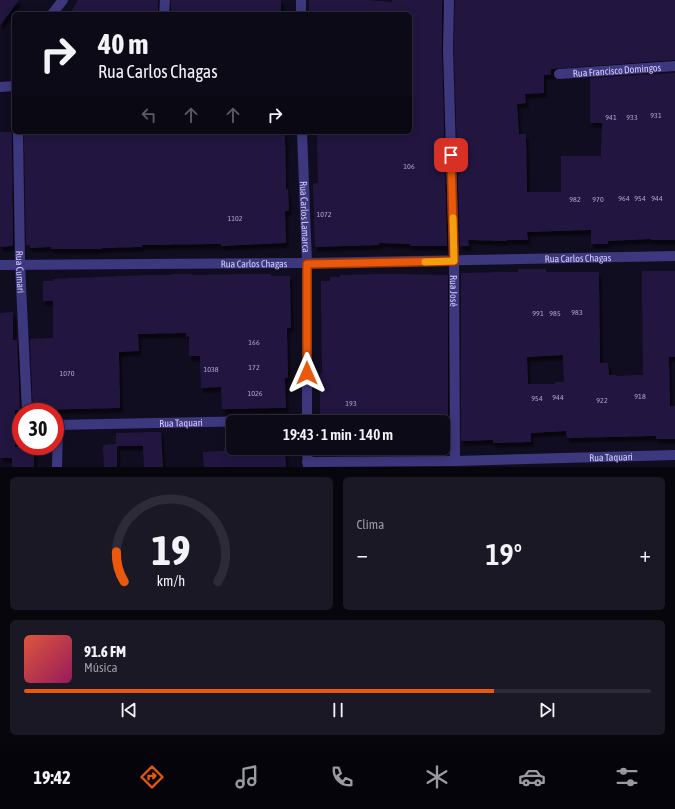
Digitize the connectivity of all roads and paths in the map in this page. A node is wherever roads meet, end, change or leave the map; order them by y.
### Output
1 (63, 0) edge
2 (165, 0) edge
3 (301, 0) edge
4 (449, 0) edge
5 (54, 12) edge
6 (164, 12) edge
7 (301, 12) edge
8 (675, 66) edge
9 (559, 74) dead end
10 (12, 86) edge
11 (0, 87) edge
12 (18, 134) edge
13 (302, 134) edge
14 (675, 256) edge
15 (454, 261) junction
16 (20, 264) junction
17 (307, 264) junction
18 (0, 265) edge
19 (26, 403) edge
20 (307, 415) edge
21 (226, 422) edge
22 (64, 425) edge
23 (57, 455) edge
24 (675, 455) edge
25 (455, 461) junction
26 (308, 464) edge
27 (57, 467) edge

1 - 5 street
2 - 6 street
3 - 7 street
4 - 15 street, Rua José
8 - 9 street, Rua Francisco Domingos
10 - 11 street
12 - 16 street, Rua Cumari
13 - 17 street, Rua Carlos Lamarca
14 - 15 street, Rua Carlos Chagas
15 - 17 street, Rua Carlos Chagas
15 - 25 street, Rua José
16 - 17 street, Rua Carlos Chagas
16 - 18 street, Rua Carlos Chagas
16 - 19 street, Rua Cumari
17 - 20 street, Rua Carlos Lamarca
21 - 22 street, Rua Taquari
23 - 27 street
24 - 25 street, Rua Taquari
25 - 26 street, Rua Taquari

